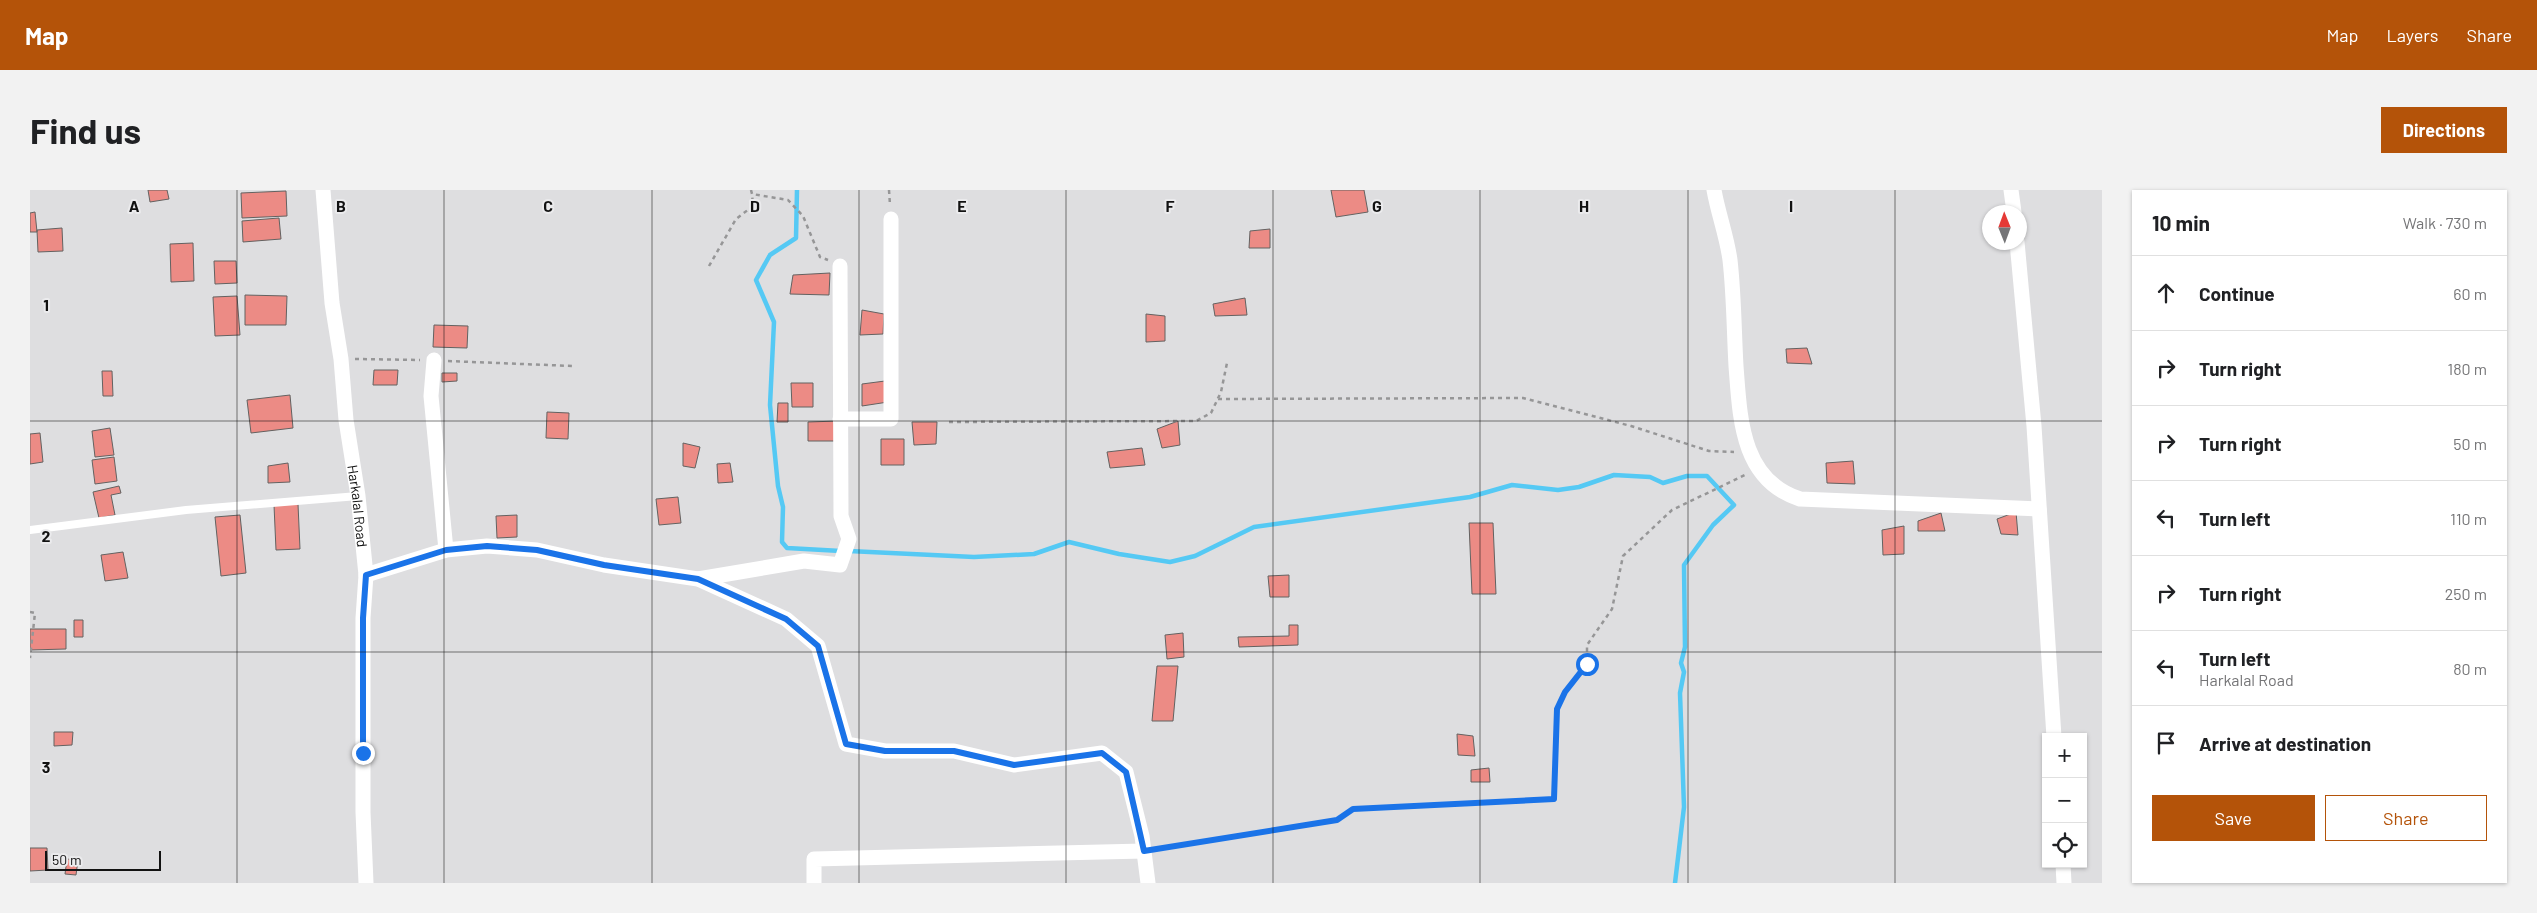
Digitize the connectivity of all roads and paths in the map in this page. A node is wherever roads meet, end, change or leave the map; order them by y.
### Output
1 (324, 190) edge
2 (750, 190) edge
3 (1714, 190) edge
4 (2012, 190) edge
5 (752, 194) junction
6 (2013, 205) edge
7 (891, 219) dead end
8 (2018, 250) edge
9 (709, 266) dead end
10 (840, 266) joint
11 (341, 359) junction
12 (434, 360) junction
13 (1227, 363) dead end
14 (572, 366) dead end
15 (1218, 399) junction
16 (840, 419) junction
17 (950, 422) dead end
18 (1750, 452) junction
19 (1758, 469) junction
20 (358, 496) junction
21 (2039, 510) junction
22 (30, 530) edge
23 (446, 550) junction
24 (366, 575) junction
25 (698, 579) junction
26 (30, 612) edge
27 (30, 658) edge
28 (2054, 733) edge
29 (1144, 851) junction
30 (2063, 868) edge
31 (366, 883) edge
32 (814, 883) edge
33 (1148, 883) edge
34 (2064, 883) edge

1 - 11 street, Harkalal Road
2 - 5 path
3 - 18 street
4 - 6 street
5 - 9 path
5 - 10 path
7 - 16 street
8 - 21 street
10 - 16 street
11 - 12 path
11 - 20 street, Harkalal Road
12 - 14 path
12 - 23 street
13 - 15 path
15 - 17 path
15 - 18 path
16 - 25 street
18 - 19 street
19 - 21 street
19 - 29 path
20 - 22 lane
20 - 24 street, Harkalal Road
21 - 28 street
23 - 24 street
23 - 25 street
24 - 31 street, Harkalal Road
25 - 29 street
26 - 27 path
29 - 32 street
29 - 33 street
30 - 34 street

